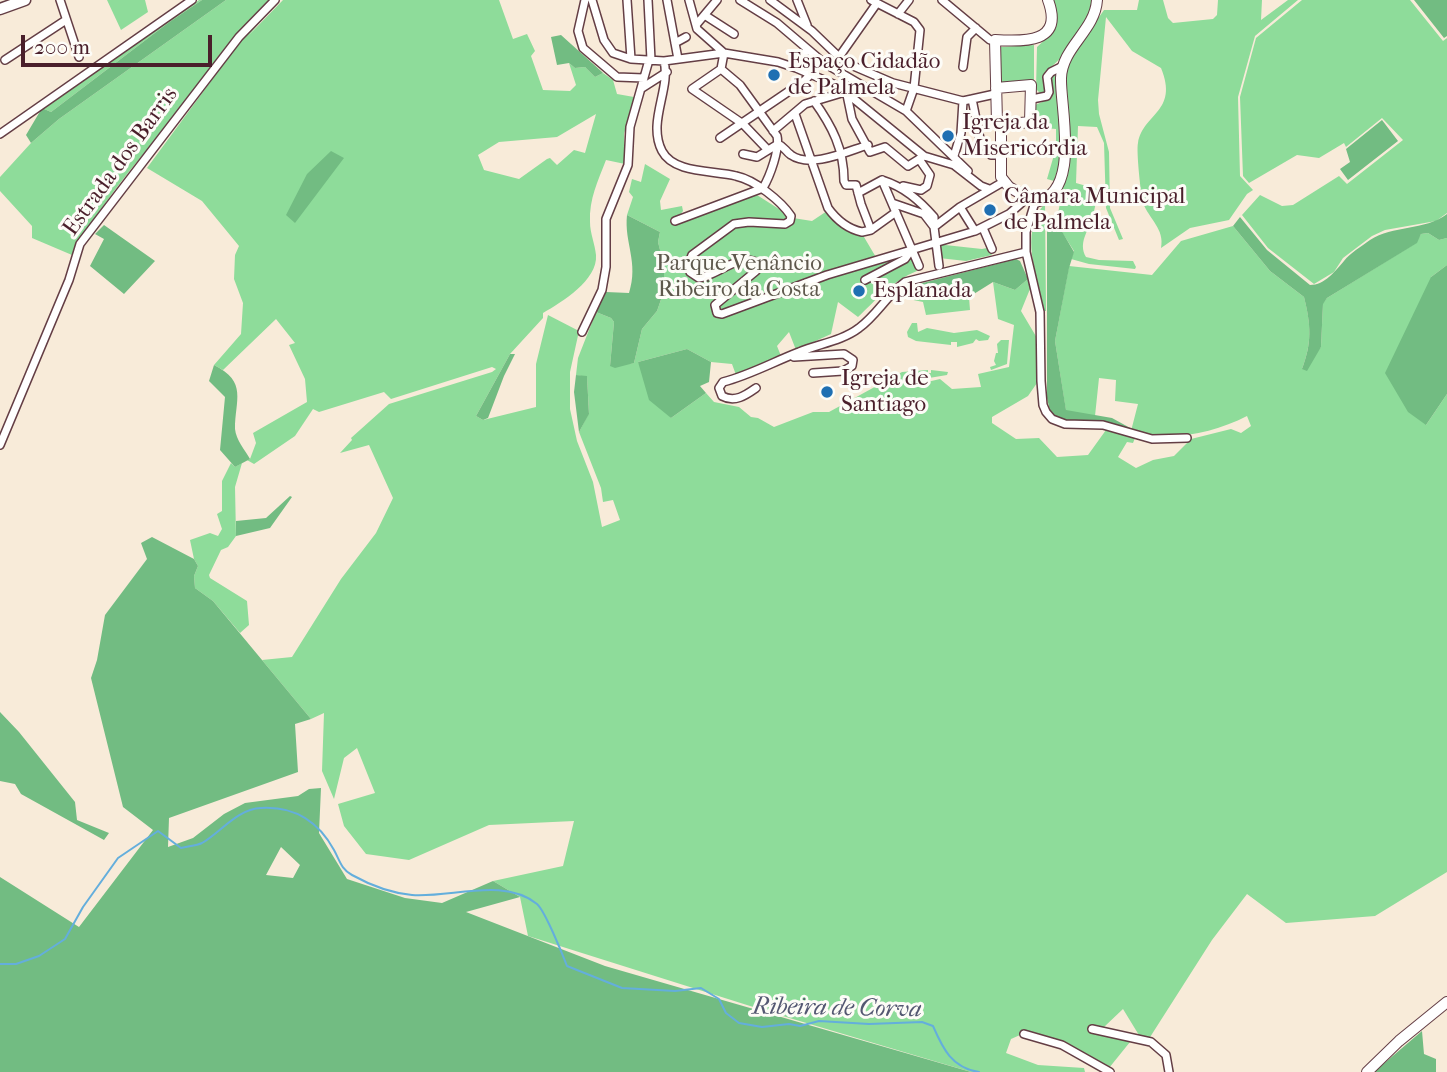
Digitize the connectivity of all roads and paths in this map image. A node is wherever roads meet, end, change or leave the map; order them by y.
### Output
1 (25, 0) edge
2 (60, 0) edge
3 (192, 0) edge
4 (275, 0) edge
5 (585, 0) edge
6 (592, 0) edge
7 (597, 0) edge
8 (628, 0) edge
9 (648, 0) edge
10 (667, 0) edge
11 (689, 0) edge
12 (717, 0) edge
13 (740, 0) edge
14 (769, 0) edge
15 (797, 0) edge
16 (909, 0) edge
17 (942, 0) edge
18 (1048, 0) edge
19 (1097, 0) edge
20 (874, 2) edge
21 (0, 9) edge
22 (898, 14) junction
23 (706, 16) junction
24 (66, 20) junction
25 (599, 24) junction
26 (696, 25) junction
27 (976, 28) junction
28 (810, 33) junction
29 (734, 34) dead end
30 (686, 37) dead end
31 (995, 40) junction
32 (675, 43) junction
33 (804, 47) junction
34 (724, 53) junction
35 (79, 57) dead end
36 (839, 57) junction
37 (631, 58) junction
38 (678, 59) junction
39 (5, 60) dead end
40 (650, 60) junction
41 (664, 61) junction
42 (1063, 66) junction
43 (963, 67) dead end
44 (796, 68) junction
45 (722, 69) junction
46 (667, 72) junction
47 (810, 75) junction
48 (644, 78) junction
49 (914, 88) junction
50 (641, 89) junction
51 (995, 91) junction
52 (846, 93) junction
53 (972, 99) junction
54 (1032, 99) junction
55 (814, 101) junction
56 (963, 101) junction
57 (759, 111) junction
58 (906, 111) junction
59 (796, 114) junction
60 (743, 124) junction
61 (1000, 125) junction
62 (773, 131) junction
63 (0, 134) edge
64 (720, 138) dead end
65 (779, 144) junction
66 (869, 148) junction
67 (768, 149) junction
68 (743, 154) dead end
69 (842, 155) junction
70 (1000, 155) junction
71 (954, 156) junction
72 (924, 157) junction
73 (810, 159) junction
74 (882, 180) junction
75 (977, 182) junction
76 (1003, 182) junction
77 (899, 185) junction
78 (762, 188) junction
79 (989, 189) junction
80 (858, 193) junction
81 (1031, 200) junction
82 (892, 203) junction
83 (960, 207) junction
84 (896, 212) junction
85 (675, 221) dead end
86 (934, 227) junction
87 (979, 229) junction
88 (871, 230) junction
89 (934, 242) junction
90 (912, 249) junction
91 (992, 249) dead end
92 (1026, 252) junction
93 (919, 266) dead end
94 (939, 266) dead end
95 (864, 280) dead end
96 (582, 332) dead end
97 (785, 358) junction
98 (814, 373) dead end
99 (756, 388) dead end
100 (1187, 438) dead end
101 (0, 445) edge
102 (1447, 1002) edge
103 (1091, 1029) dead end
104 (1024, 1034) dead end
105 (1110, 1072) edge
106 (1169, 1072) edge
107 (1367, 1072) edge

1 - 21 main road
2 - 24 street
3 - 63 street
4 - 101 street, Estrada dos Barris
5 - 48 street
6 - 25 street
7 - 25 street
8 - 37 street
9 - 40 street
10 - 32 street
11 - 26 street
12 - 23 street
13 - 33 street
14 - 28 street
15 - 28 street
16 - 22 street
17 - 27 street
18 - 31 street
19 - 42 street
20 - 22 street
20 - 36 street
22 - 49 street
23 - 26 street
23 - 29 street
24 - 35 street
24 - 39 street
25 - 37 street
26 - 34 street
27 - 31 street
27 - 43 street
28 - 33 street
28 - 36 street
30 - 32 street
31 - 51 street
32 - 38 street
33 - 44 street
33 - 58 street
34 - 38 street
34 - 44 street
34 - 45 street
36 - 49 street
37 - 40 street
38 - 41 street
40 - 41 street
40 - 48 street
41 - 46 street
42 - 54 street
42 - 81 street
44 - 47 street
45 - 57 street
45 - 60 street
46 - 50 street
46 - 78 street
47 - 52 street
47 - 57 street
48 - 50 street
49 - 56 street
49 - 58 street
50 - 96 street
51 - 53 street
51 - 54 street
51 - 61 street
52 - 55 street
52 - 66 street
52 - 72 street
53 - 56 street
53 - 70 street
54 - 61 street
55 - 59 street
55 - 69 street
56 - 71 street
57 - 60 street
57 - 62 street
58 - 71 street
59 - 62 street
59 - 73 street
60 - 64 street
60 - 67 street
61 - 70 street
62 - 65 street
65 - 67 street
65 - 73 street
65 - 78 street
66 - 69 street
66 - 72 street
67 - 68 street
69 - 73 street
69 - 80 street
70 - 76 street
71 - 75 street
72 - 75 street
72 - 77 street
73 - 88 street
74 - 77 street
74 - 80 street
74 - 82 street
75 - 79 street
76 - 79 street
76 - 81 street
77 - 86 street
78 - 85 street
78 - 90 street
79 - 83 street
80 - 88 street
81 - 87 street
81 - 92 street
82 - 84 street
82 - 86 street
83 - 86 street
83 - 87 street
84 - 88 street
84 - 90 street
86 - 89 street
87 - 89 street
87 - 91 street
89 - 90 street
89 - 94 street
90 - 93 street
90 - 95 street
92 - 97 street
92 - 100 street
97 - 98 street
97 - 99 street
102 - 107 street
103 - 106 street
104 - 105 street

